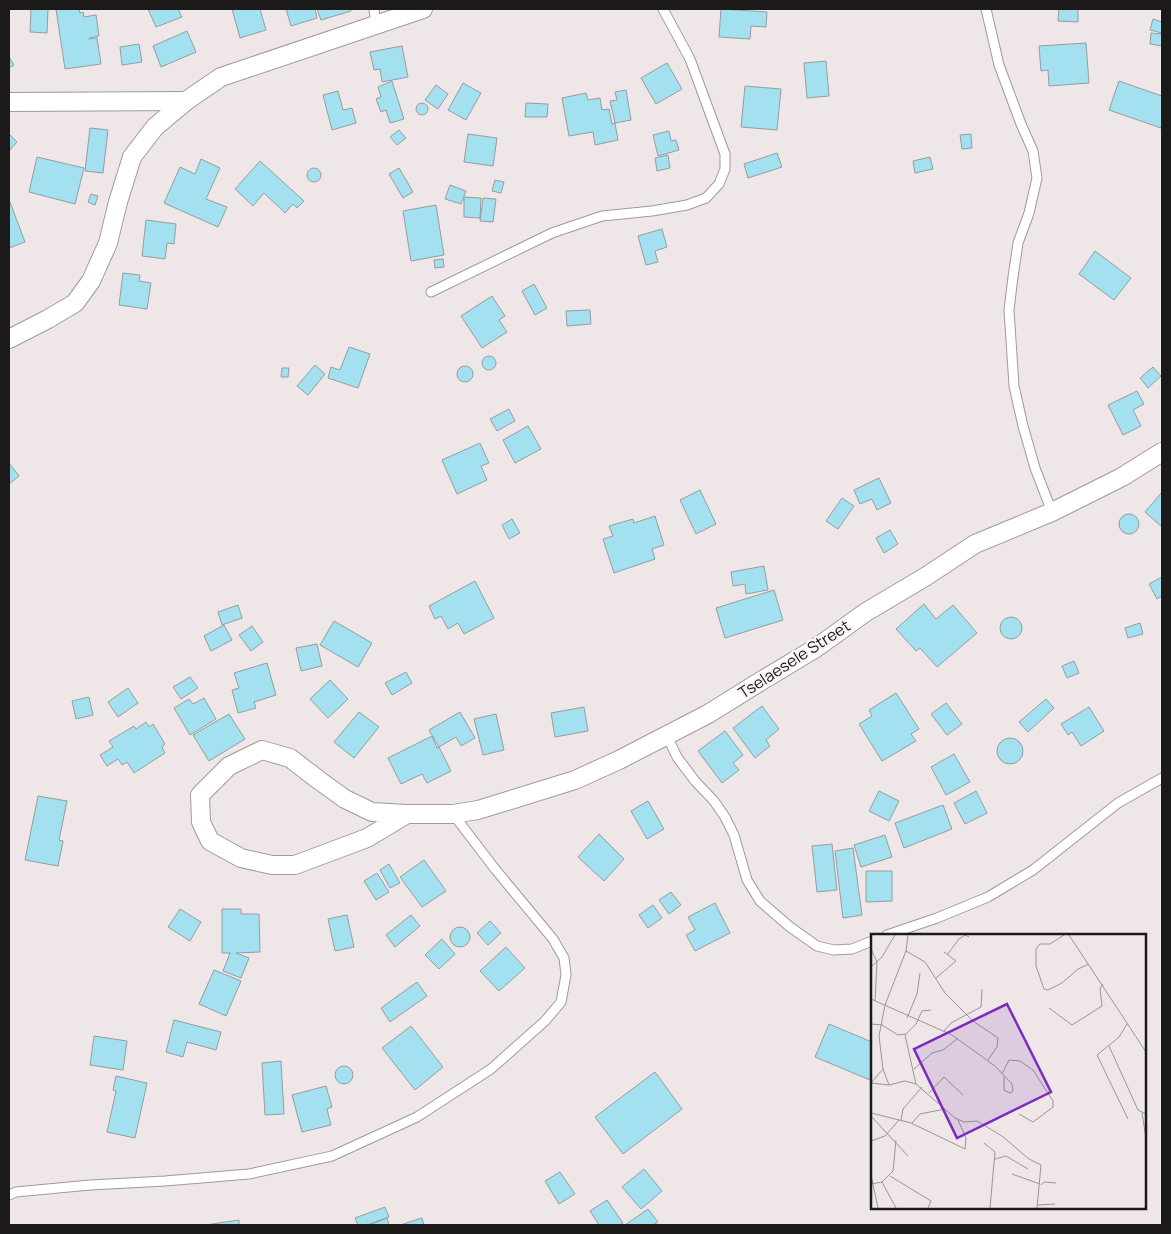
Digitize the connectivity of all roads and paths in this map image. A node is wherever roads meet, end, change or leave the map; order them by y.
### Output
1 (423, 9) edge
2 (663, 9) edge
3 (986, 9) edge
4 (375, 17) edge
5 (186, 101) junction
6 (9, 102) edge
7 (431, 292) dead end
8 (9, 339) edge
9 (1162, 452) edge
10 (1052, 512) junction
11 (667, 736) junction
12 (1162, 778) edge
13 (407, 814) junction
14 (453, 814) junction
15 (890, 934) edge
16 (871, 941) edge
17 (9, 1195) edge

1 - 4 street
2 - 7 lane
3 - 10 lane
4 - 5 street
5 - 6 street
5 - 8 street
9 - 10 street, Tselaesele Street
10 - 11 street, Tselaesele Street
11 - 14 street, Tselaesele Street
11 - 16 lane
12 - 15 lane
13 - 13 street, Tselaesele Street
13 - 14 street, Tselaesele Street
14 - 17 lane

